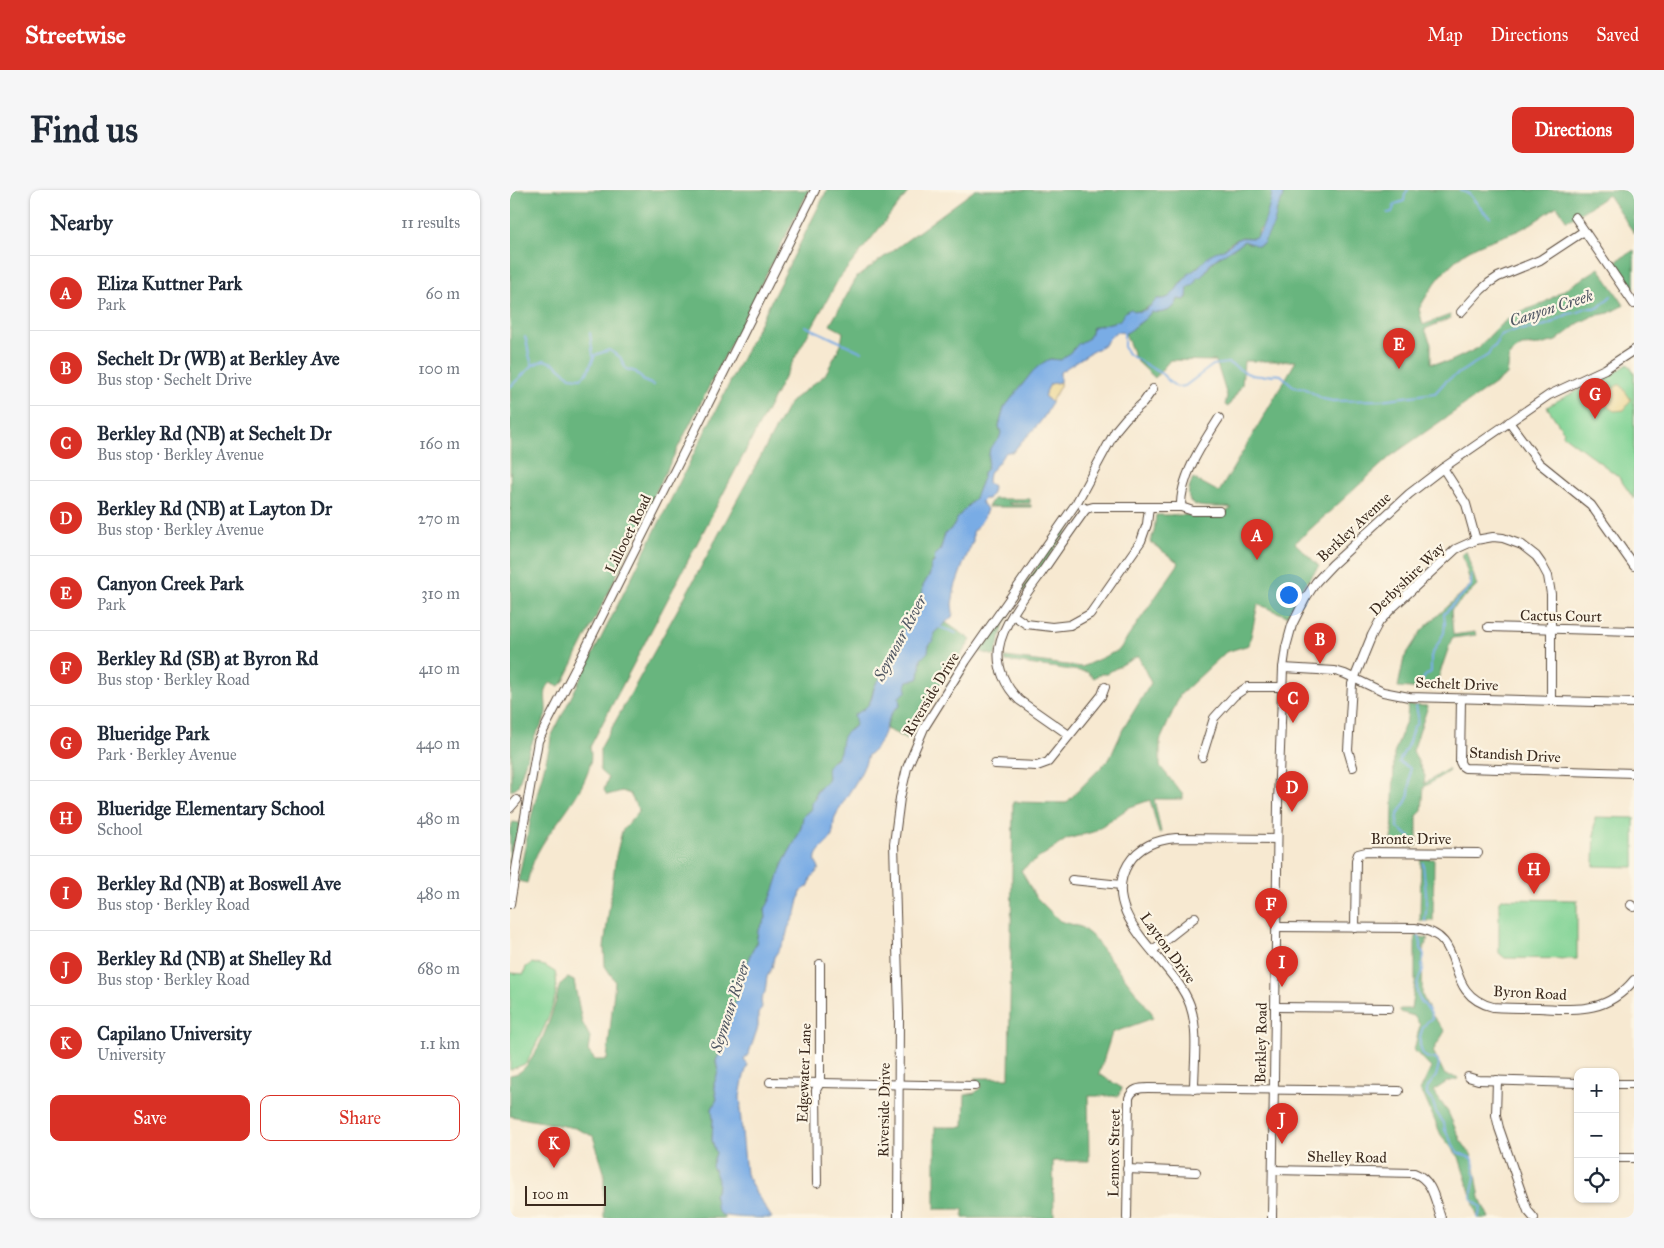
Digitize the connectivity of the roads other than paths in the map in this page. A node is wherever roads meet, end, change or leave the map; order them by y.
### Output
1 (815, 190) edge
2 (1574, 217) dead end
3 (1584, 232) junction
4 (1634, 304) edge
5 (1461, 312) dead end
6 (1634, 350) edge
7 (1153, 390) dead end
8 (1219, 418) dead end
9 (1509, 422) junction
10 (1443, 468) junction
11 (1077, 502) junction
12 (1148, 507) junction
13 (1180, 507) junction
14 (1086, 509) junction
15 (1219, 511) dead end
16 (1476, 540) junction
17 (1634, 565) edge
18 (1015, 593) junction
19 (1023, 599) junction
20 (1014, 615) junction
21 (1488, 628) dead end
22 (1552, 630) junction
23 (1634, 631) edge
24 (1283, 668) junction
25 (1354, 678) junction
26 (1105, 687) dead end
27 (1282, 687) junction
28 (1461, 698) junction
29 (1551, 701) junction
30 (1634, 703) edge
31 (1069, 735) junction
32 (1202, 756) dead end
33 (995, 764) dead end
34 (1353, 767) dead end
35 (1634, 773) edge
36 (517, 800) dead end
37 (510, 808) edge
38 (1277, 839) junction
39 (1478, 853) dead end
40 (1072, 880) dead end
41 (1120, 885) junction
42 (510, 904) edge
43 (1195, 917) dead end
44 (1276, 927) junction
45 (1356, 928) junction
46 (1153, 950) junction
47 (820, 964) dead end
48 (1634, 980) edge
49 (1275, 1007) junction
50 (1389, 1008) dead end
51 (1468, 1077) dead end
52 (1497, 1080) junction
53 (770, 1082) dead end
54 (820, 1083) junction
55 (1574, 1083) edge
56 (1619, 1084) edge
57 (1634, 1084) edge
58 (898, 1086) junction
59 (975, 1086) dead end
60 (1194, 1089) junction
61 (1274, 1090) junction
62 (1399, 1091) dead end
63 (1619, 1158) edge
64 (1634, 1158) edge
65 (1127, 1169) junction
66 (1273, 1170) junction
67 (1196, 1172) dead end
68 (817, 1183) dead end
69 (898, 1218) edge
70 (1127, 1218) edge
71 (1272, 1218) edge
72 (1441, 1218) edge
73 (1534, 1218) edge

1 - 42 street, Lillooet Road
2 - 3 street
3 - 4 street
3 - 5 street
6 - 9 street, Berkley Avenue
7 - 11 street, Riverside Drive
8 - 13 street
9 - 10 street, Berkley Avenue
9 - 17 street
10 - 16 street
10 - 24 street, Berkley Avenue
11 - 14 street
11 - 18 street, Riverside Drive
12 - 13 street
12 - 14 street
12 - 20 street
13 - 15 street
14 - 19 street
16 - 22 street, Derbyshire Way
16 - 25 street, Derbyshire Way
18 - 19 street
18 - 58 street, Riverside Drive
19 - 20 street
20 - 31 street
21 - 22 street, Cactus Court
22 - 23 street, Cactus Court
22 - 29 street, Derbyshire Way
24 - 25 street, Sechelt Drive
24 - 27 street, Berkley Avenue
25 - 28 street, Sechelt Drive
25 - 34 street, Derbyshire Way
26 - 31 street
27 - 32 street
27 - 38 street, Berkley Avenue
28 - 29 street, Sechelt Drive
28 - 35 street, Standish Drive
29 - 30 street, Sechelt Drive
31 - 33 street
36 - 37 street
38 - 41 street
38 - 44 street, Berkley Road
39 - 45 street, Bronte Drive
40 - 41 street
41 - 46 street, Layton Drive
43 - 46 street
44 - 45 street, Byron Road
44 - 49 street, Berkley Road
45 - 48 street, Byron Road
46 - 60 street, Layton Drive
47 - 54 street, Edgewater Lane
49 - 50 street
49 - 61 street, Berkley Road
51 - 52 street
52 - 55 street
52 - 73 street
53 - 54 street
54 - 58 street
54 - 68 street, Edgewater Lane
56 - 57 street
58 - 59 street
58 - 69 street, Riverside Drive
60 - 61 street
60 - 65 street, Lennox Street
61 - 62 street
61 - 66 street, Berkley Road
63 - 64 street
65 - 67 street
65 - 70 street, Lennox Street
66 - 71 street, Berkley Road
66 - 72 street, Shelley Road

